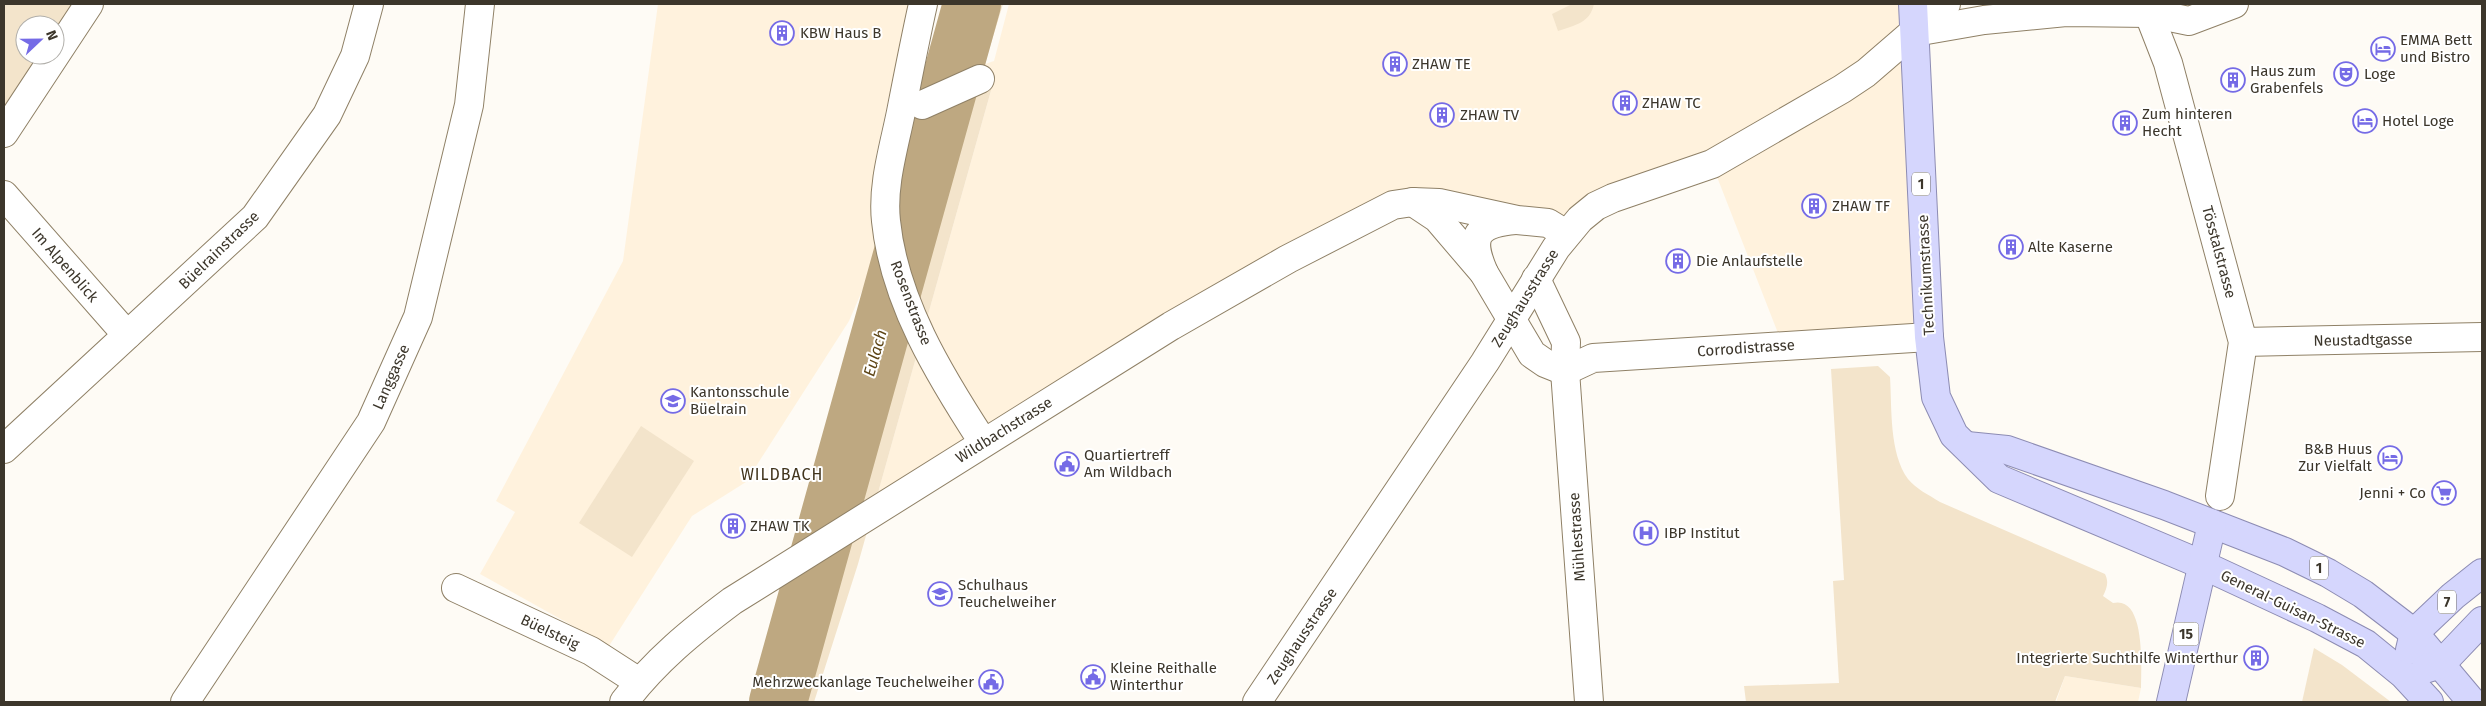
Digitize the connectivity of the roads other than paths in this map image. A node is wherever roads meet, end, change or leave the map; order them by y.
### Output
1 (89, 4) edge
2 (369, 4) edge
3 (480, 4) edge
4 (923, 4) edge
5 (1913, 4) edge
6 (1946, 4) edge
7 (2234, 4) edge
8 (2147, 8) edge
9 (1915, 32) junction
10 (980, 79) dead end
11 (922, 105) dead end
12 (4, 133) edge
13 (4, 195) edge
14 (1413, 202) junction
15 (1517, 220) junction
16 (1566, 234) junction
17 (1484, 273) junction
18 (1536, 280) junction
19 (1512, 318) junction
20 (127, 335) junction
21 (1929, 337) junction
22 (2482, 337) edge
23 (2243, 342) junction
24 (1565, 371) junction
25 (983, 442) junction
26 (1967, 446) junction
27 (4, 449) edge
28 (2220, 496) dead end
29 (2212, 524) junction
30 (2203, 566) junction
31 (2482, 573) edge
32 (456, 588) dead end
33 (2482, 621) edge
34 (2414, 633) junction
35 (2441, 664) junction
36 (2404, 675) junction
37 (632, 692) edge
38 (185, 702) edge
39 (1258, 702) edge
40 (1588, 702) edge
41 (2171, 702) edge
42 (2429, 702) edge
43 (2472, 702) edge

1 - 12 street
2 - 20 street, Büelrainstrasse
3 - 38 street, Langgasse
4 - 25 street, Rosenstrasse
5 - 9 main road, Technikumstrasse / 1
6 - 9 street, Zeughausstrasse
7 - 8 street
8 - 9 street
8 - 23 street, Tösstalstrasse
9 - 16 street, Zeughausstrasse
9 - 21 main road, Technikumstrasse / 1
10 - 11 street
13 - 20 street, Im Alpenblick
14 - 15 street, Wildbachstrasse
14 - 17 street, Wildbachstrasse
14 - 25 street, Wildbachstrasse
15 - 16 street, Wildbachstrasse
15 - 17 street, Wildbachstrasse
16 - 18 street, Zeughausstrasse
17 - 19 street, Wildbachstrasse
18 - 19 street, Zeughausstrasse
18 - 24 street, Mühlestrasse
19 - 24 street
19 - 39 street, Zeughausstrasse
20 - 27 street, Büelrainstrasse
21 - 24 street, Corrodistrasse
21 - 26 main road, Technikumstrasse / 1
22 - 23 street, Neustadtgasse
23 - 28 street, Tösstalstrasse
24 - 40 street, Mühlestrasse
25 - 37 street, Wildbachstrasse
26 - 29 main road, 1
26 - 30 main road, Technikumstrasse / 1
29 - 30 main road
29 - 34 main road, 1
30 - 36 main road, General-Guisan-Strasse / 1
30 - 41 main road, 15
31 - 34 main road, 7
32 - 37 street, Büelsteig
33 - 35 main road
34 - 35 main road, 1
34 - 36 main road
35 - 36 main road
35 - 43 main road, 1
36 - 42 main road, 1

